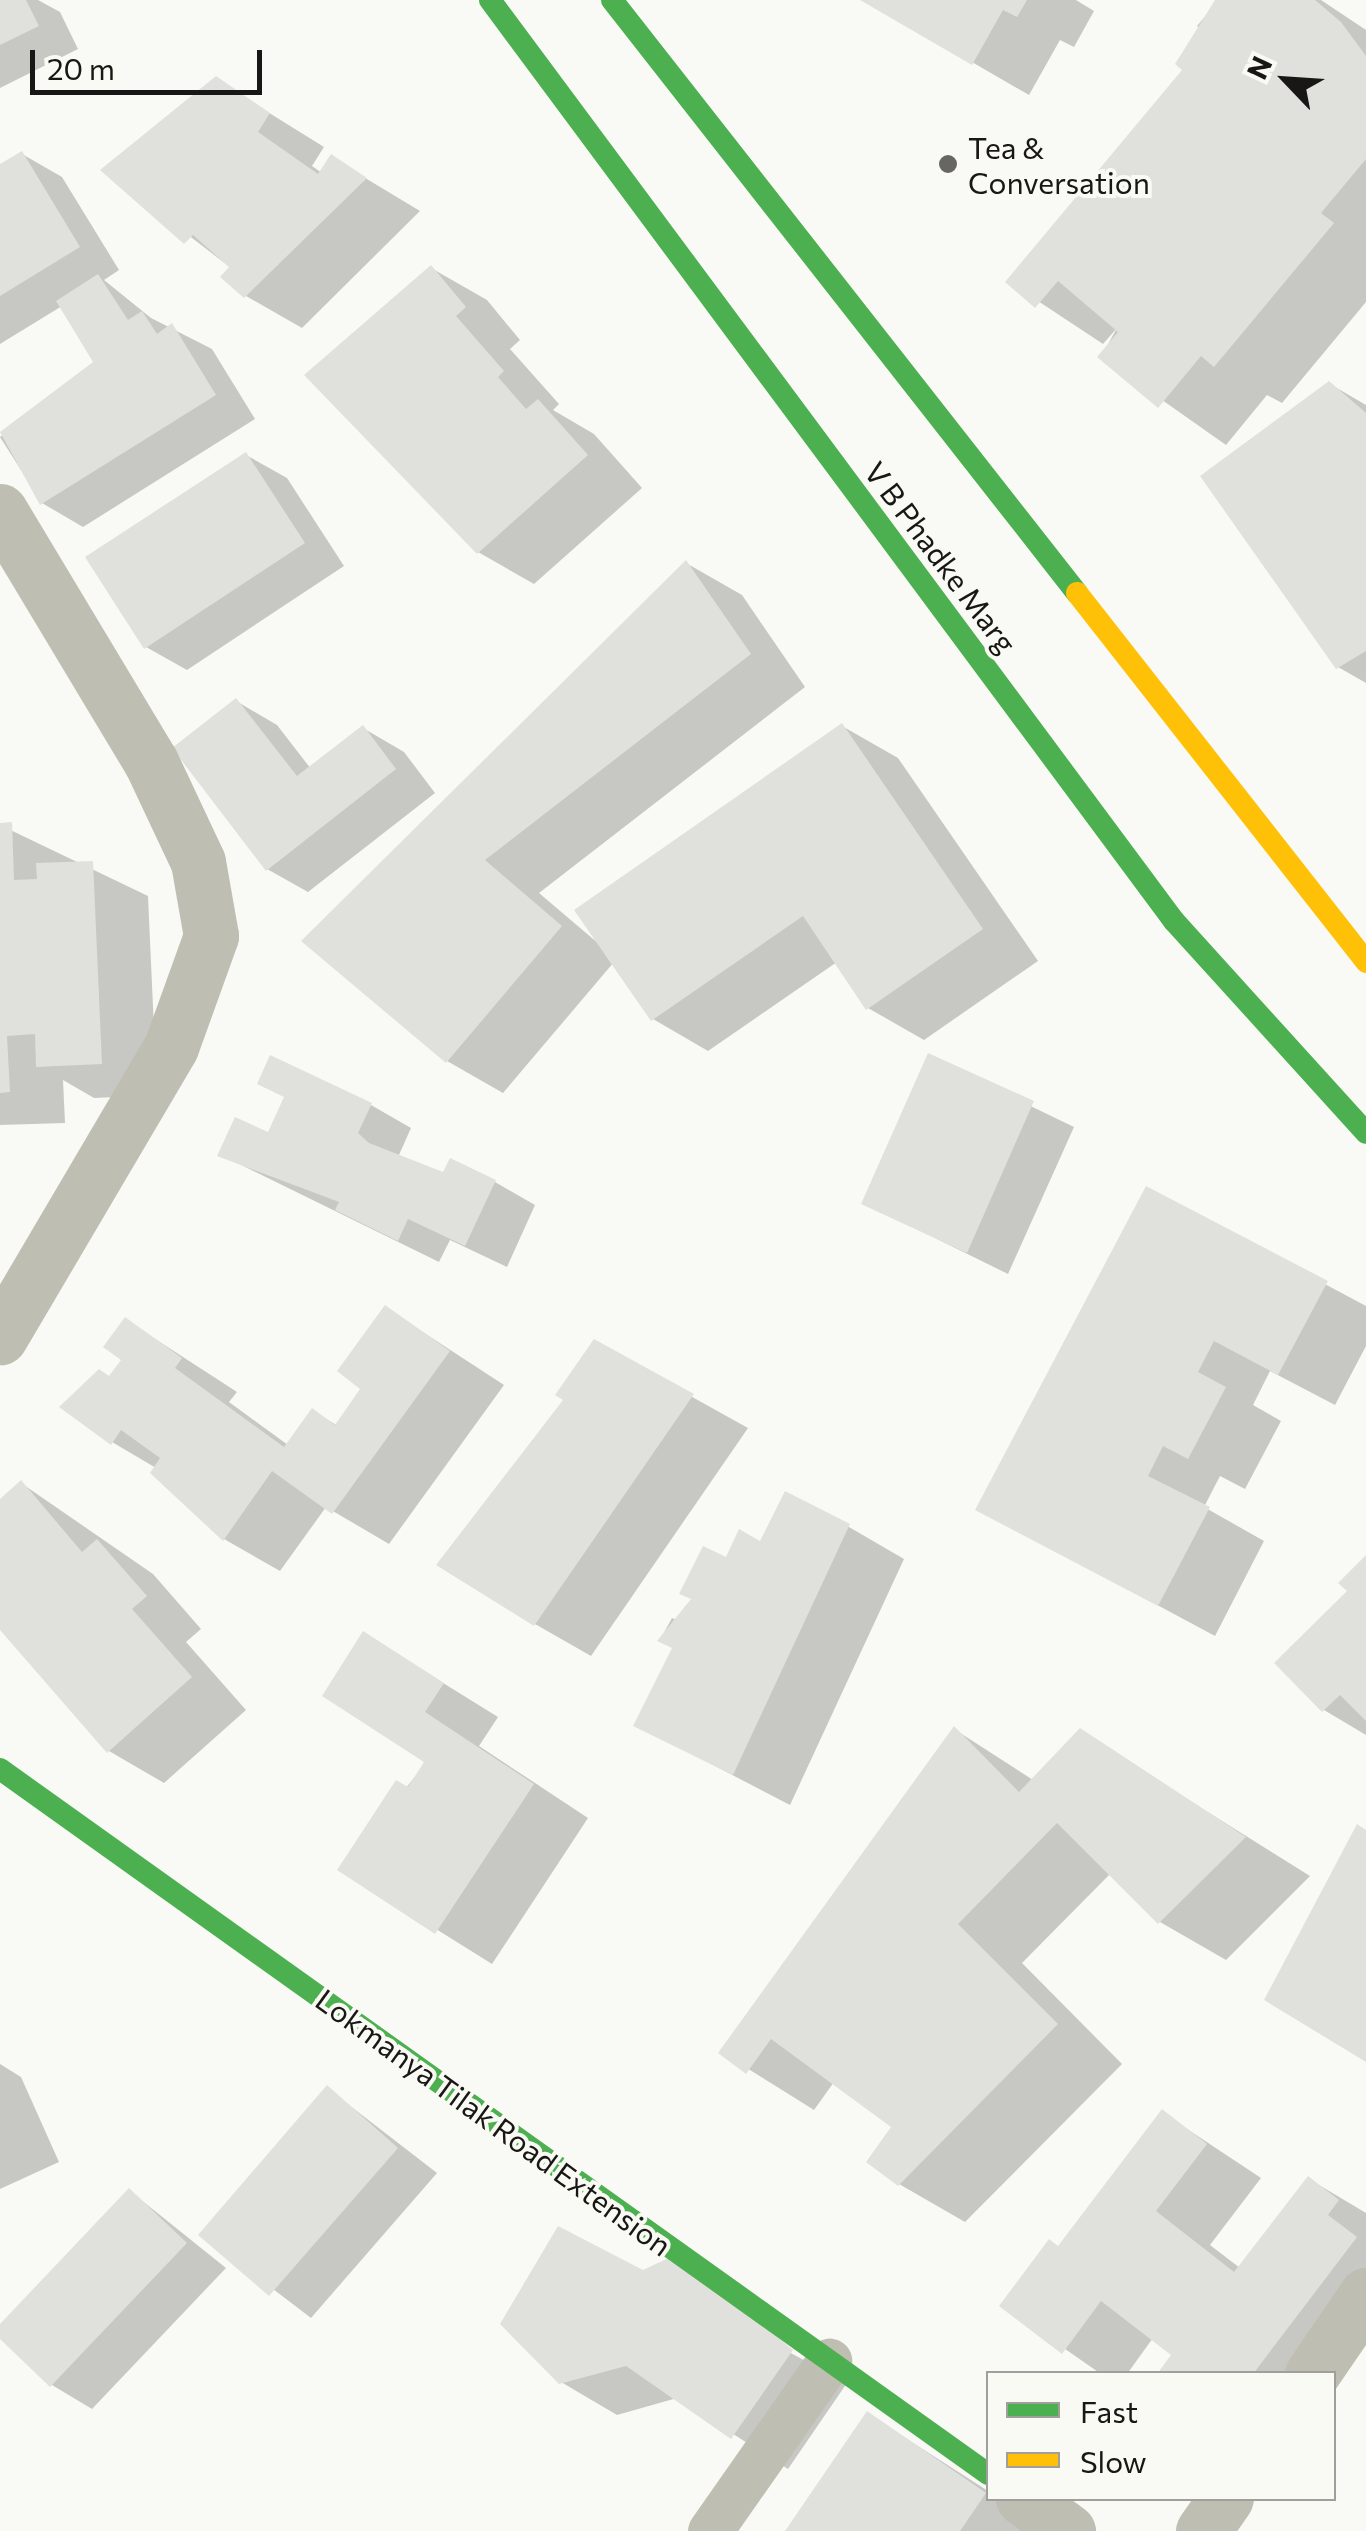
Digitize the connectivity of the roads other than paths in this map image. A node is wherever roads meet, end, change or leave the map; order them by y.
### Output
1 (490, 0) edge
2 (612, 0) edge
3 (0, 511) edge
4 (1366, 962) edge
5 (1366, 1133) edge
6 (0, 1337) edge
7 (0, 1769) edge
8 (1366, 2296) edge
9 (829, 2361) junction
10 (1314, 2371) edge
11 (986, 2473) edge
12 (1224, 2501) edge
13 (710, 2531) edge
14 (1204, 2531) edge

1 - 5 street, V B Phadke Marg
2 - 4 street
3 - 6 street
7 - 9 street, Lokmanya Tilak Road Extension
8 - 10 street
9 - 11 street, Lokmanya Tilak Road Extension
9 - 13 lane
12 - 14 street

